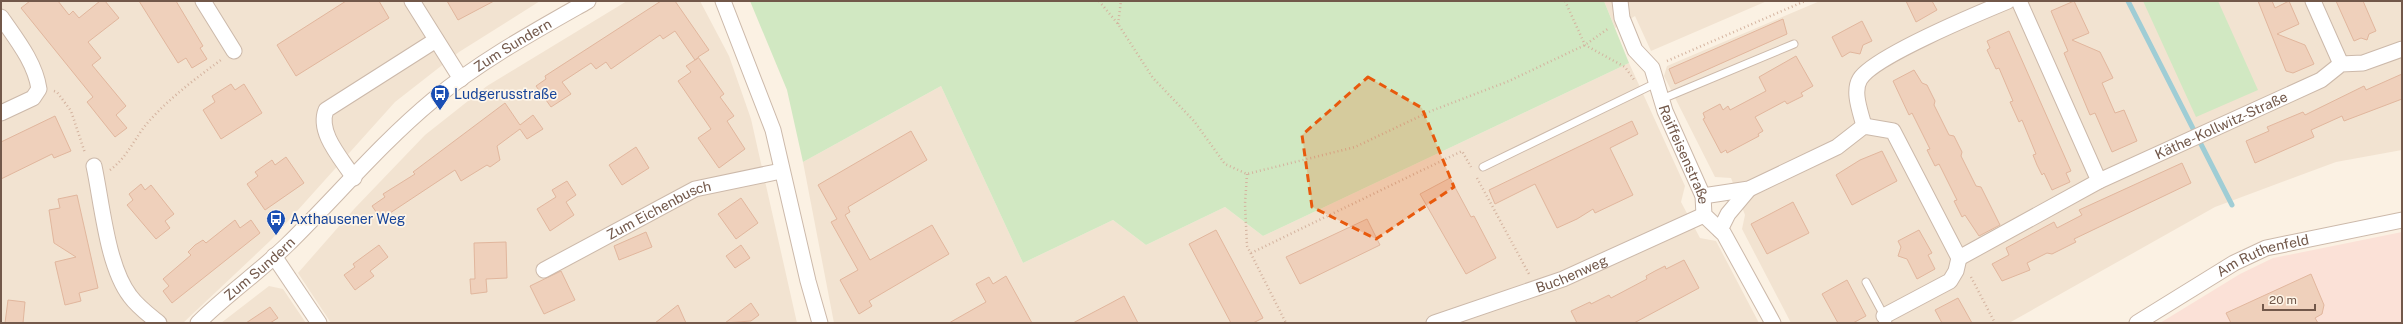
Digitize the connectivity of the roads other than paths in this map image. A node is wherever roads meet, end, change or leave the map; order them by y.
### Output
1 (202, 1) edge
2 (412, 1) edge
3 (588, 1) edge
4 (723, 1) edge
5 (1620, 1) edge
6 (2008, 1) edge
7 (2019, 1) edge
8 (2313, 1) edge
9 (1, 17) edge
10 (436, 40) junction
11 (1794, 44) dead end
12 (2402, 49) edge
13 (234, 51) road end
14 (2341, 64) junction
15 (461, 79) junction
16 (1656, 83) junction
17 (1662, 99) junction
18 (1, 113) edge
19 (1864, 126) junction
20 (1483, 167) dead end
21 (781, 171) junction
22 (95, 173) road end
23 (354, 178) junction
24 (2099, 181) junction
25 (1749, 189) junction
26 (1703, 196) junction
27 (1704, 215) junction
28 (2402, 220) edge
29 (1720, 230) junction
30 (274, 256) junction
31 (1958, 264) junction
32 (544, 270) dead end
33 (1866, 282) dead end
34 (1886, 320) edge
35 (159, 323) edge
36 (198, 323) edge
37 (319, 323) edge
38 (820, 323) edge
39 (1434, 323) edge
40 (1773, 323) edge
41 (2137, 323) edge

1 - 13 street
2 - 10 street
3 - 15 street, Zum Sundern
4 - 21 street
5 - 16 street, Raiffeisenstraße
6 - 19 street
7 - 24 street
8 - 14 street
9 - 18 street
10 - 15 street
10 - 23 street
11 - 17 lane
12 - 14 street
14 - 24 street, Käthe-Kollwitz-Straße
15 - 23 street, Zum Sundern
16 - 17 street, Raiffeisenstraße
16 - 20 lane
17 - 26 street, Raiffeisenstraße
19 - 25 street
19 - 31 street
21 - 32 street, Zum Eichenbusch
21 - 38 street
22 - 35 street
23 - 30 street, Zum Sundern
24 - 31 street, Käthe-Kollwitz-Straße
25 - 26 street
25 - 29 street
26 - 27 street, Raiffeisenstraße
27 - 29 street, Raiffeisenstraße
27 - 39 street, Buchenweg
28 - 41 street, Am Ruthenfeld
29 - 40 street, Raiffeisenstraße
30 - 36 street, Zum Sundern
30 - 37 street
31 - 34 street, Käthe-Kollwitz-Straße
33 - 34 lane

